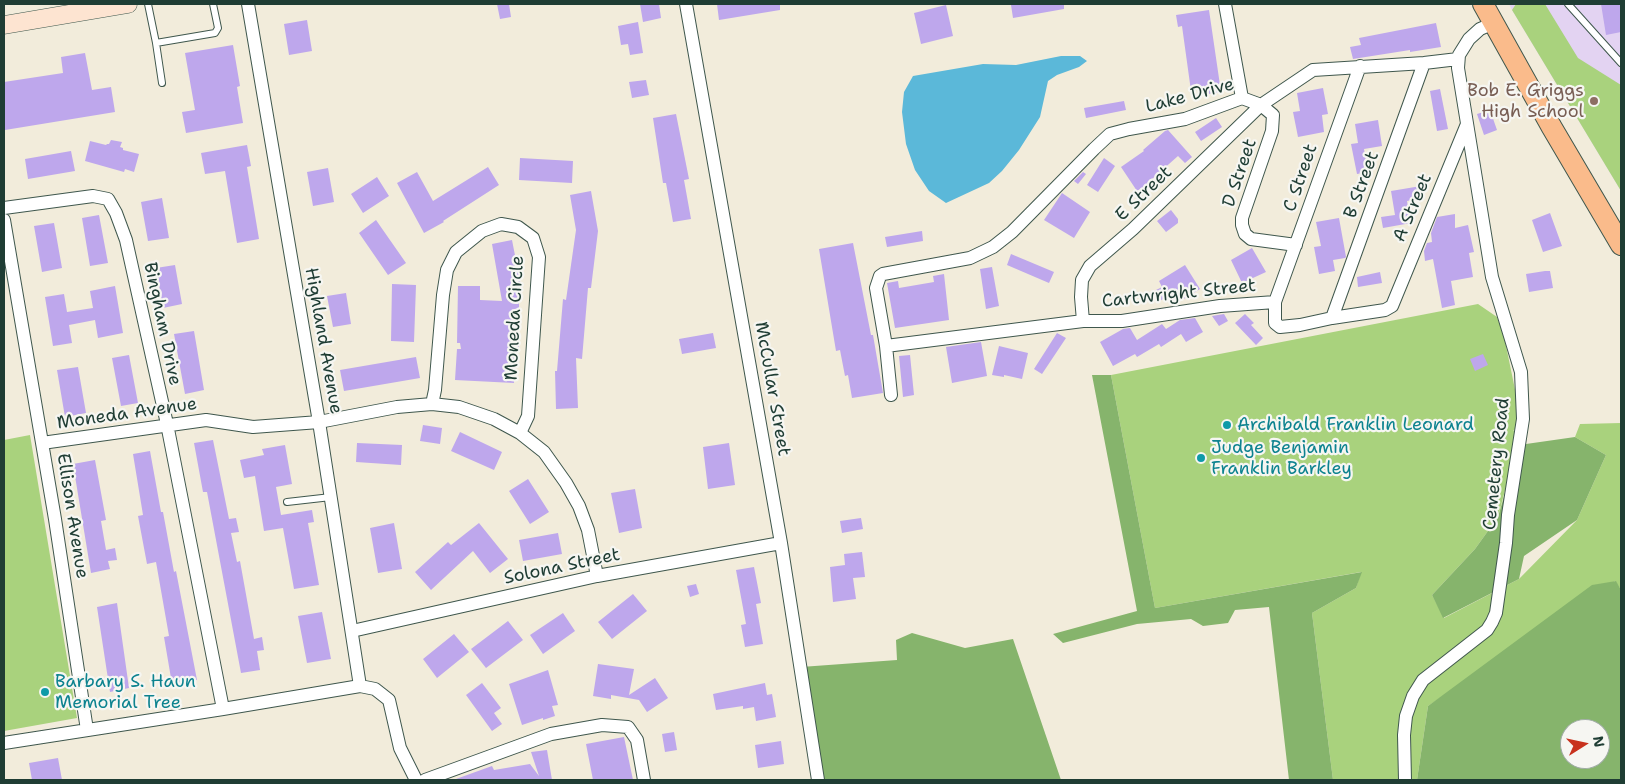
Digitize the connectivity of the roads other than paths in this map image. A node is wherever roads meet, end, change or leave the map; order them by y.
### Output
1 (128, 4) edge
2 (148, 4) edge
3 (213, 4) edge
4 (248, 4) edge
5 (686, 4) edge
6 (1225, 4) edge
7 (1568, 4) edge
8 (1488, 10) edge
9 (4, 25) edge
10 (156, 42) junction
11 (1458, 59) junction
12 (1424, 63) junction
13 (1621, 63) edge
14 (1360, 66) junction
15 (162, 83) dead end
16 (1242, 98) junction
17 (1261, 105) junction
18 (1467, 124) junction
19 (4, 208) edge
20 (4, 220) edge
21 (1296, 245) junction
22 (1621, 245) edge
23 (17, 296) junction
24 (4, 298) edge
25 (1275, 302) junction
26 (1392, 306) joint
27 (1332, 318) junction
28 (1083, 321) junction
29 (886, 346) junction
30 (891, 395) dead end
31 (432, 404) junction
32 (319, 422) junction
33 (167, 424) junction
34 (520, 433) junction
35 (42, 443) junction
36 (331, 496) junction
37 (287, 502) dead end
38 (781, 543) junction
39 (597, 576) junction
40 (352, 631) junction
41 (360, 686) junction
42 (223, 709) junction
43 (87, 730) junction
44 (4, 743) edge
45 (416, 780) edge
46 (425, 780) edge
47 (644, 780) edge
48 (818, 780) edge
49 (1406, 780) edge

1 - 9 street
2 - 10 lane
3 - 10 lane
4 - 32 street, Highland Avenue
5 - 38 street, McCullar Street
6 - 16 street
7 - 13 lane
8 - 11 street
8 - 22 main road
10 - 15 lane
11 - 12 street, Lake Drive
11 - 18 street, Cemetery Road
12 - 14 street, Lake Drive
12 - 27 street, B Street
14 - 17 street, Lake Drive
14 - 21 street, C Street
16 - 17 street, Lake Drive
16 - 29 street, Lake Drive
17 - 21 street, D Street
17 - 28 street, E Street
18 - 26 street, A Street
18 - 49 street, Cemetery Road
19 - 33 street, Bingham Drive
20 - 23 street, Ellison Avenue
21 - 25 street, C Street
23 - 24 street
23 - 35 street, Ellison Avenue
25 - 27 street, Cartwright Street
25 - 28 street, Cartwright Street
26 - 27 street, Cartwright Street
28 - 29 street, Cartwright Street
29 - 30 street
31 - 32 street, Moneda Avenue
31 - 34 street, Moneda Avenue
31 - 34 street, Moneda Circle
32 - 33 street, Moneda Avenue
32 - 36 street, Highland Avenue
33 - 35 street, Moneda Avenue
33 - 42 street, Bingham Drive
34 - 39 street, Moneda Avenue
35 - 43 street, Ellison Avenue
36 - 37 lane
36 - 40 street, Highland Avenue
38 - 39 street, Solona Street
38 - 48 street, McCullar Street
39 - 40 street, Solona Street
40 - 41 street, Highland Avenue
41 - 42 street
41 - 45 street
42 - 43 street
43 - 44 street
46 - 47 street

